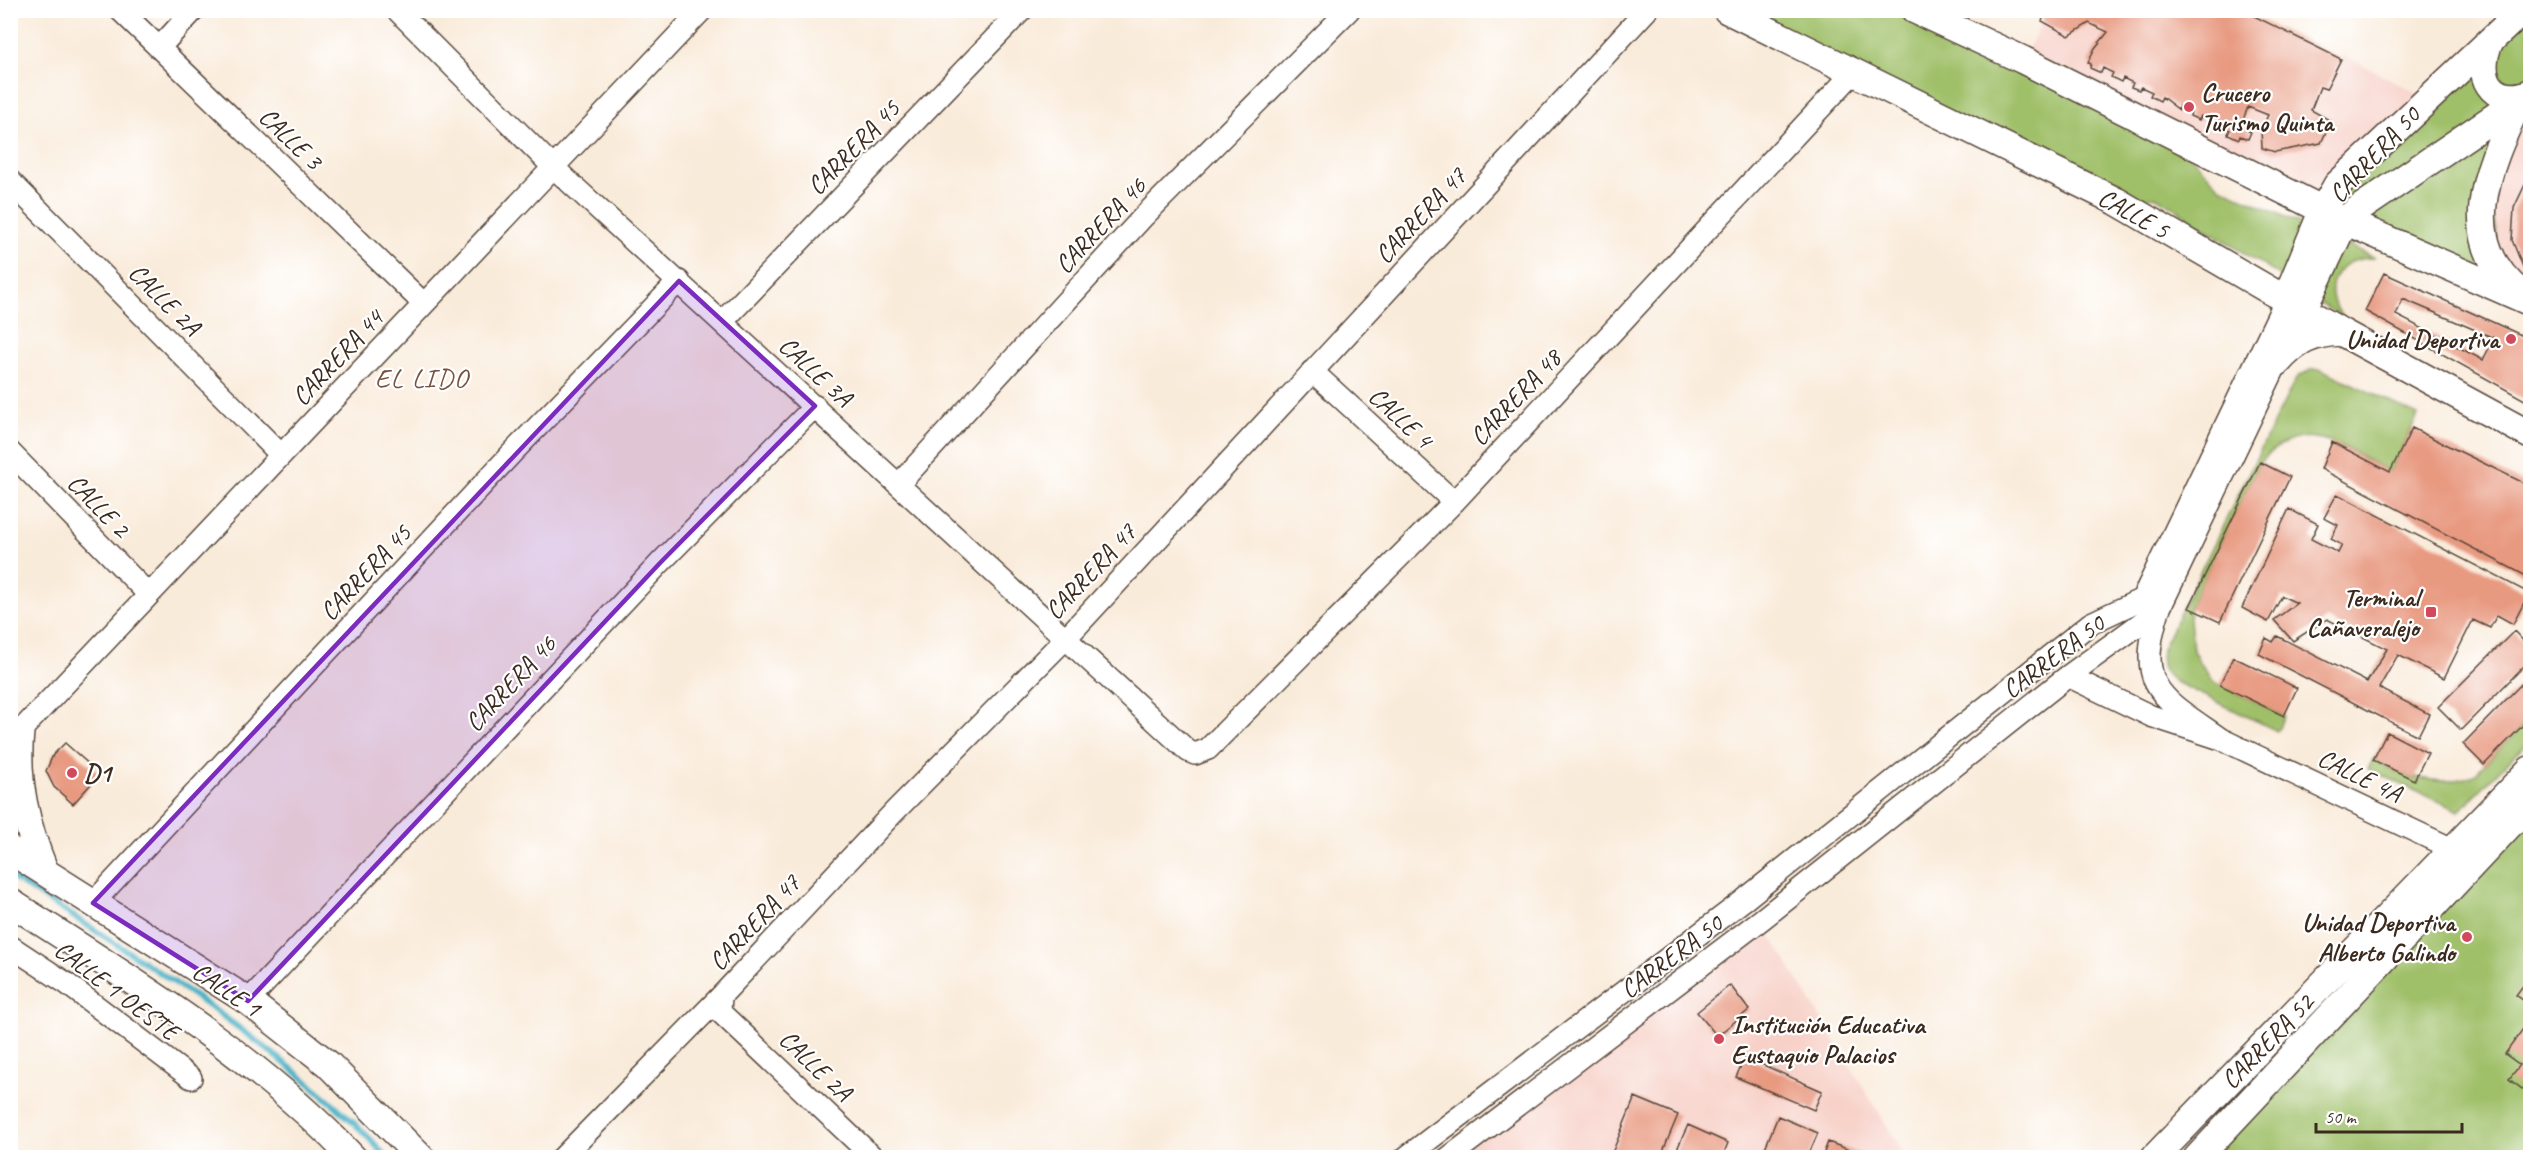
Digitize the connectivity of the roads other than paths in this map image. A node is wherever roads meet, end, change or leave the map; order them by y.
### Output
1 (120, 10) edge
2 (194, 10) edge
3 (397, 10) edge
4 (1022, 10) edge
5 (1349, 10) edge
6 (1647, 10) edge
7 (1727, 10) edge
8 (1915, 10) edge
9 (2523, 10) edge
10 (702, 11) edge
11 (2490, 41) junction
12 (159, 48) junction
13 (1853, 73) junction
14 (2526, 97) edge
15 (554, 168) junction
16 (10, 181) edge
17 (2334, 215) junction
18 (679, 281) junction
19 (2530, 301) edge
20 (424, 304) junction
21 (2294, 304) junction
22 (723, 321) junction
23 (2341, 332) junction
24 (2278, 362) junction
25 (1312, 371) junction
26 (815, 406) junction
27 (2530, 435) edge
28 (10, 452) edge
29 (282, 455) junction
30 (899, 484) junction
31 (1454, 502) junction
32 (149, 595) junction
33 (2159, 610) junction
34 (1066, 638) junction
35 (2068, 676) junction
36 (14, 731) edge
37 (2221, 739) junction
38 (1208, 749) joint
39 (2530, 770) edge
40 (2530, 803) edge
41 (10, 850) edge
42 (2464, 854) junction
43 (45, 872) junction
44 (93, 903) junction
45 (13, 909) edge
46 (10, 946) edge
47 (2321, 985) junction
48 (249, 1001) junction
49 (2341, 1004) junction
50 (715, 1007) junction
51 (191, 1078) dead end
52 (328, 1131) junction
53 (333, 1158) edge
54 (352, 1158) edge
55 (421, 1158) edge
56 (562, 1158) edge
57 (874, 1158) edge
58 (1405, 1158) edge
59 (1448, 1158) edge
60 (2154, 1158) edge
61 (2197, 1158) edge

1 - 12 street, CALLE 3
2 - 12 street
3 - 15 street, CALLE 3A
4 - 22 street, CARRERA 45
5 - 30 street, CARRERA 46
6 - 25 street, CARRERA 47
7 - 13 main road, CALLE 5
8 - 17 main road
9 - 11 main road, CARRERA 50
10 - 15 street, CARRERA 44
11 - 14 main road
11 - 17 main road, CARRERA 50
12 - 20 street, CALLE 3
13 - 21 main road, CALLE 5
13 - 31 street, CARRERA 48
14 - 17 main road, CARRERA 50
14 - 19 main road
15 - 18 street, CALLE 3A
15 - 20 street, CARRERA 44
16 - 29 street, CALLE 2A
17 - 19 main road
17 - 21 main road, CARRERA 50
18 - 22 street, CALLE 3A
18 - 44 street, CARRERA 45
20 - 29 street, CARRERA 44
21 - 23 main road, CALLE 5
21 - 24 street, CARRERA 50
21 - 58 street, CARRERA 50
22 - 26 street, CALLE 3A
23 - 24 main road
23 - 27 main road, CALLE 5
24 - 33 street, CARRERA 50
25 - 31 street, CALLE 4
25 - 34 street, CARRERA 47
26 - 30 street, CALLE 3A
26 - 48 street, CARRERA 46
28 - 32 street, CALLE 2
29 - 32 street, CARRERA 44
30 - 34 street, CALLE 3A
31 - 38 street, CARRERA 48
32 - 36 street, CARRERA 44
33 - 35 street, CARRERA 50
33 - 37 street, CALLE 4A
34 - 38 street, CALLE 3A
34 - 50 street, CARRERA 47
35 - 37 street, CALLE 4A
35 - 59 street, CARRERA 50
36 - 43 main road
37 - 42 street, CALLE 4A
39 - 42 main road, CARRERA 52
40 - 42 main road, CARRERA 52
41 - 43 main road, CALLE 1
42 - 47 main road, CARRERA 52
42 - 49 main road, CARRERA 52
43 - 44 main road, CALLE 1
44 - 48 main road, CALLE 1
45 - 52 main road, CALLE 1
46 - 51 street, CALLE 1 OESTE
47 - 49 main road
47 - 60 main road, CARRERA 52
48 - 55 main road, CALLE 1
49 - 61 main road, CARRERA 52
50 - 56 street, CARRERA 47
50 - 57 street, CALLE 2A
52 - 53 street
52 - 54 main road, CALLE 1

